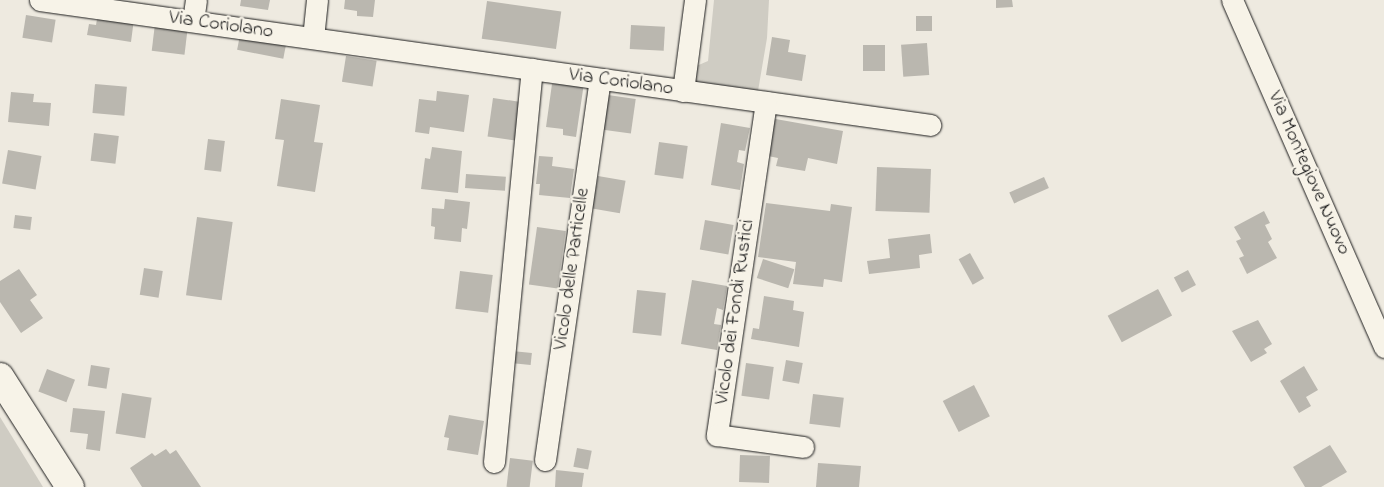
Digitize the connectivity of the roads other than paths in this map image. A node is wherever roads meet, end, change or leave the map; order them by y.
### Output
1 (40, 0) edge
2 (196, 0) edge
3 (317, 0) edge
4 (695, 0) edge
5 (1232, 0) edge
6 (193, 21) junction
7 (313, 38) junction
8 (532, 69) junction
9 (600, 79) junction
10 (683, 91) junction
11 (766, 102) junction
12 (930, 126) dead end
13 (1384, 346) edge
14 (0, 377) edge
15 (803, 447) dead end
16 (544, 460) dead end
17 (494, 462) dead end
18 (70, 487) edge

1 - 6 street, Via Coriolano
2 - 6 street
3 - 7 street
4 - 10 street
5 - 13 street, Via Montegiove Nuovo
6 - 7 street, Via Coriolano
7 - 8 street, Via Coriolano
8 - 9 street, Via Coriolano
8 - 17 street
9 - 10 street, Via Coriolano
9 - 16 street, Vicolo delle Particelle
10 - 11 street, Via Coriolano
11 - 12 street, Via Coriolano
11 - 15 street, Vicolo dei Fondi Rustici
14 - 18 main road

